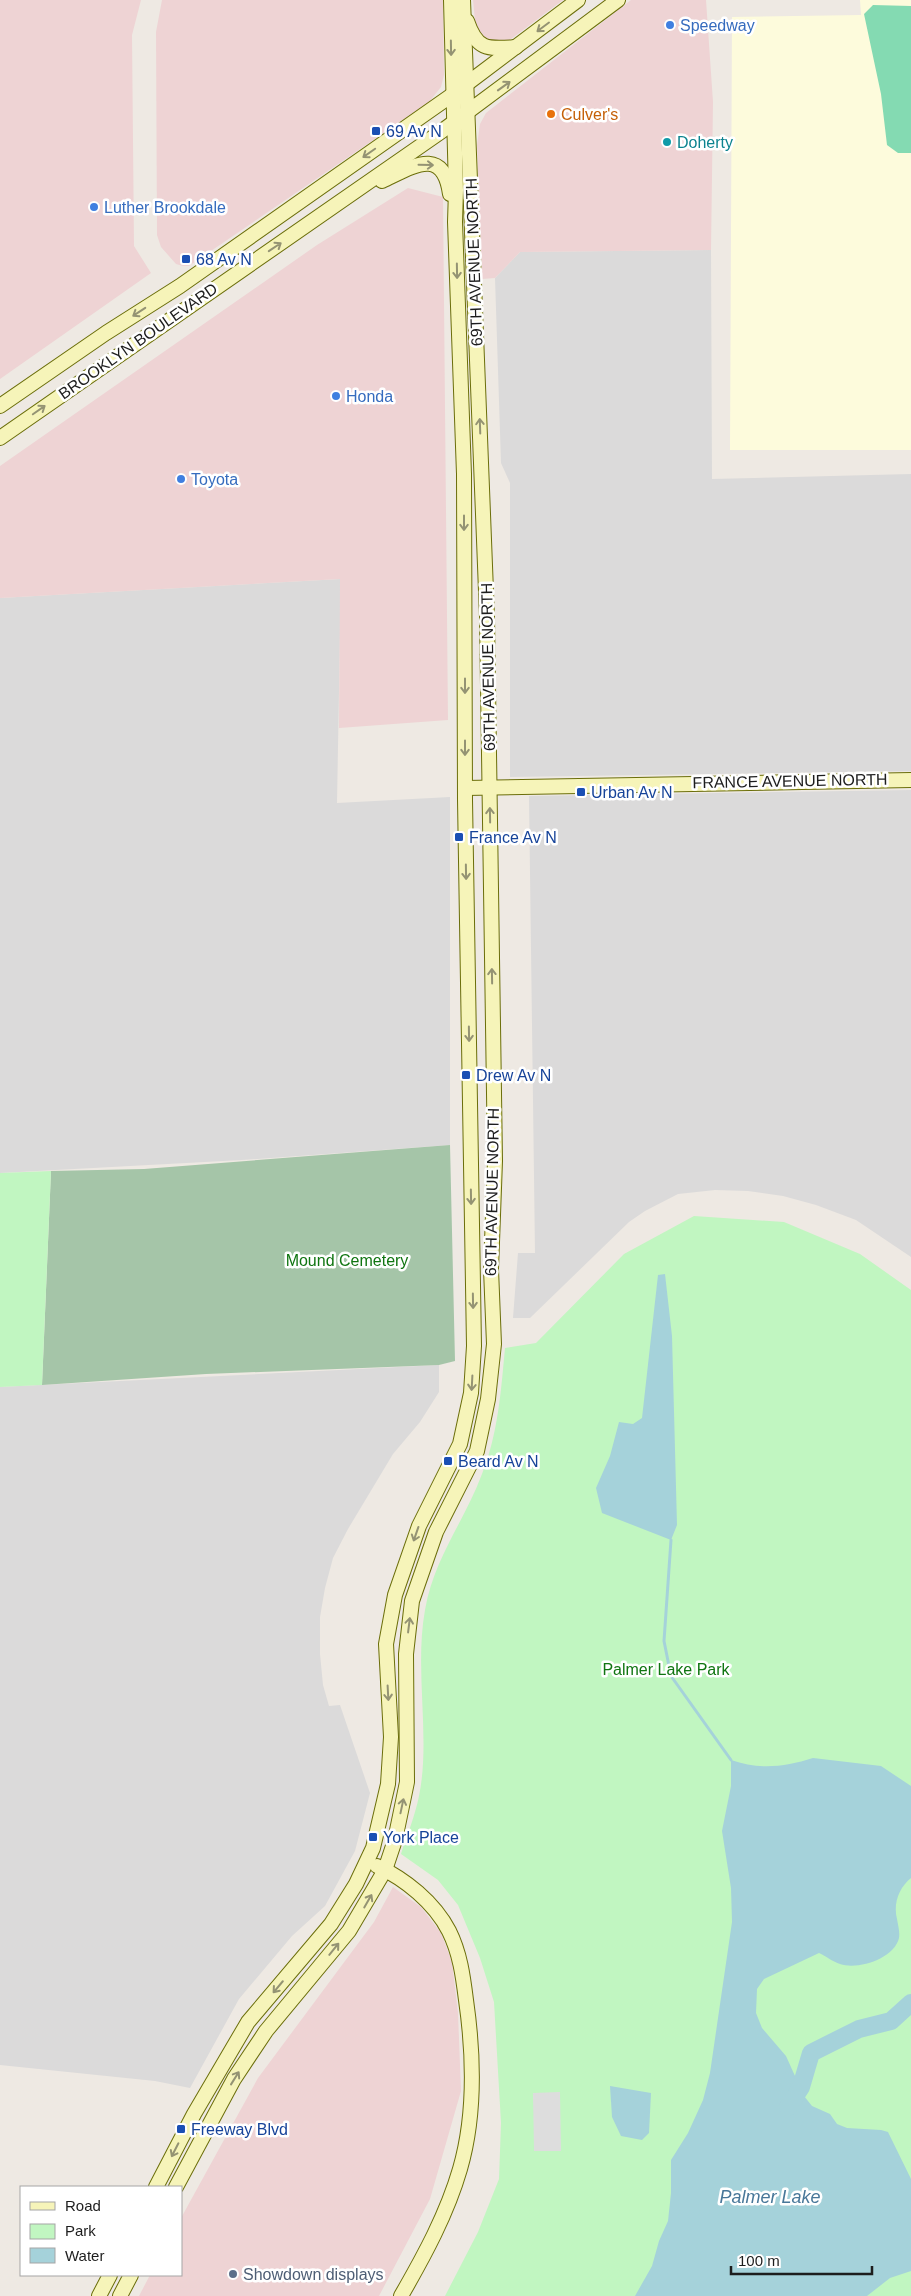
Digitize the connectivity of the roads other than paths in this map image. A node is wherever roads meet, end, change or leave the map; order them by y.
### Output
1 (451, 0) edge
2 (578, 0) edge
3 (618, 0) edge
4 (464, 7) edge
5 (516, 48) junction
6 (466, 84) junction
7 (452, 95) junction
8 (469, 111) junction
9 (454, 122) junction
10 (349, 196) junction
11 (454, 222) junction
12 (0, 406) edge
13 (0, 438) edge
14 (911, 780) edge
15 (490, 786) junction
16 (465, 788) junction
17 (367, 1862) junction
18 (385, 1870) junction
19 (157, 2186) edge
20 (177, 2186) edge
21 (109, 2276) edge
22 (130, 2276) edge
23 (99, 2296) edge
24 (120, 2296) edge
25 (401, 2296) edge

1 -> 7 street, 69TH AVENUE NORTH
2 -> 5 street, BROOKLYN BOULEVARD
8 -> 3 street, BROOKLYN BOULEVARD
4 - 5 street
4 - 6 street, 69TH AVENUE NORTH
5 - 6 street, BROOKLYN BOULEVARD
6 - 7 street, BROOKLYN BOULEVARD
6 - 8 street, 69TH AVENUE NORTH
7 - 9 street, 69TH AVENUE NORTH
7 -> 12 street, BROOKLYN BOULEVARD
8 - 9 street, BROOKLYN BOULEVARD
15 -> 8 street, 69TH AVENUE NORTH
9 - 10 street, BROOKLYN BOULEVARD
9 - 11 street, 69TH AVENUE NORTH
10 -> 11 street
13 -> 10 street, BROOKLYN BOULEVARD
11 -> 16 street, 69TH AVENUE NORTH
14 - 15 street, FRANCE AVENUE NORTH
15 - 16 street, FRANCE AVENUE NORTH
18 -> 15 street, 69TH AVENUE NORTH
16 -> 17 street, 69TH AVENUE NORTH
17 - 18 street
17 -> 19 street, 69TH AVENUE NORTH
20 -> 18 street, 69TH AVENUE NORTH
18 - 25 street
21 - 23 street
22 - 24 street

